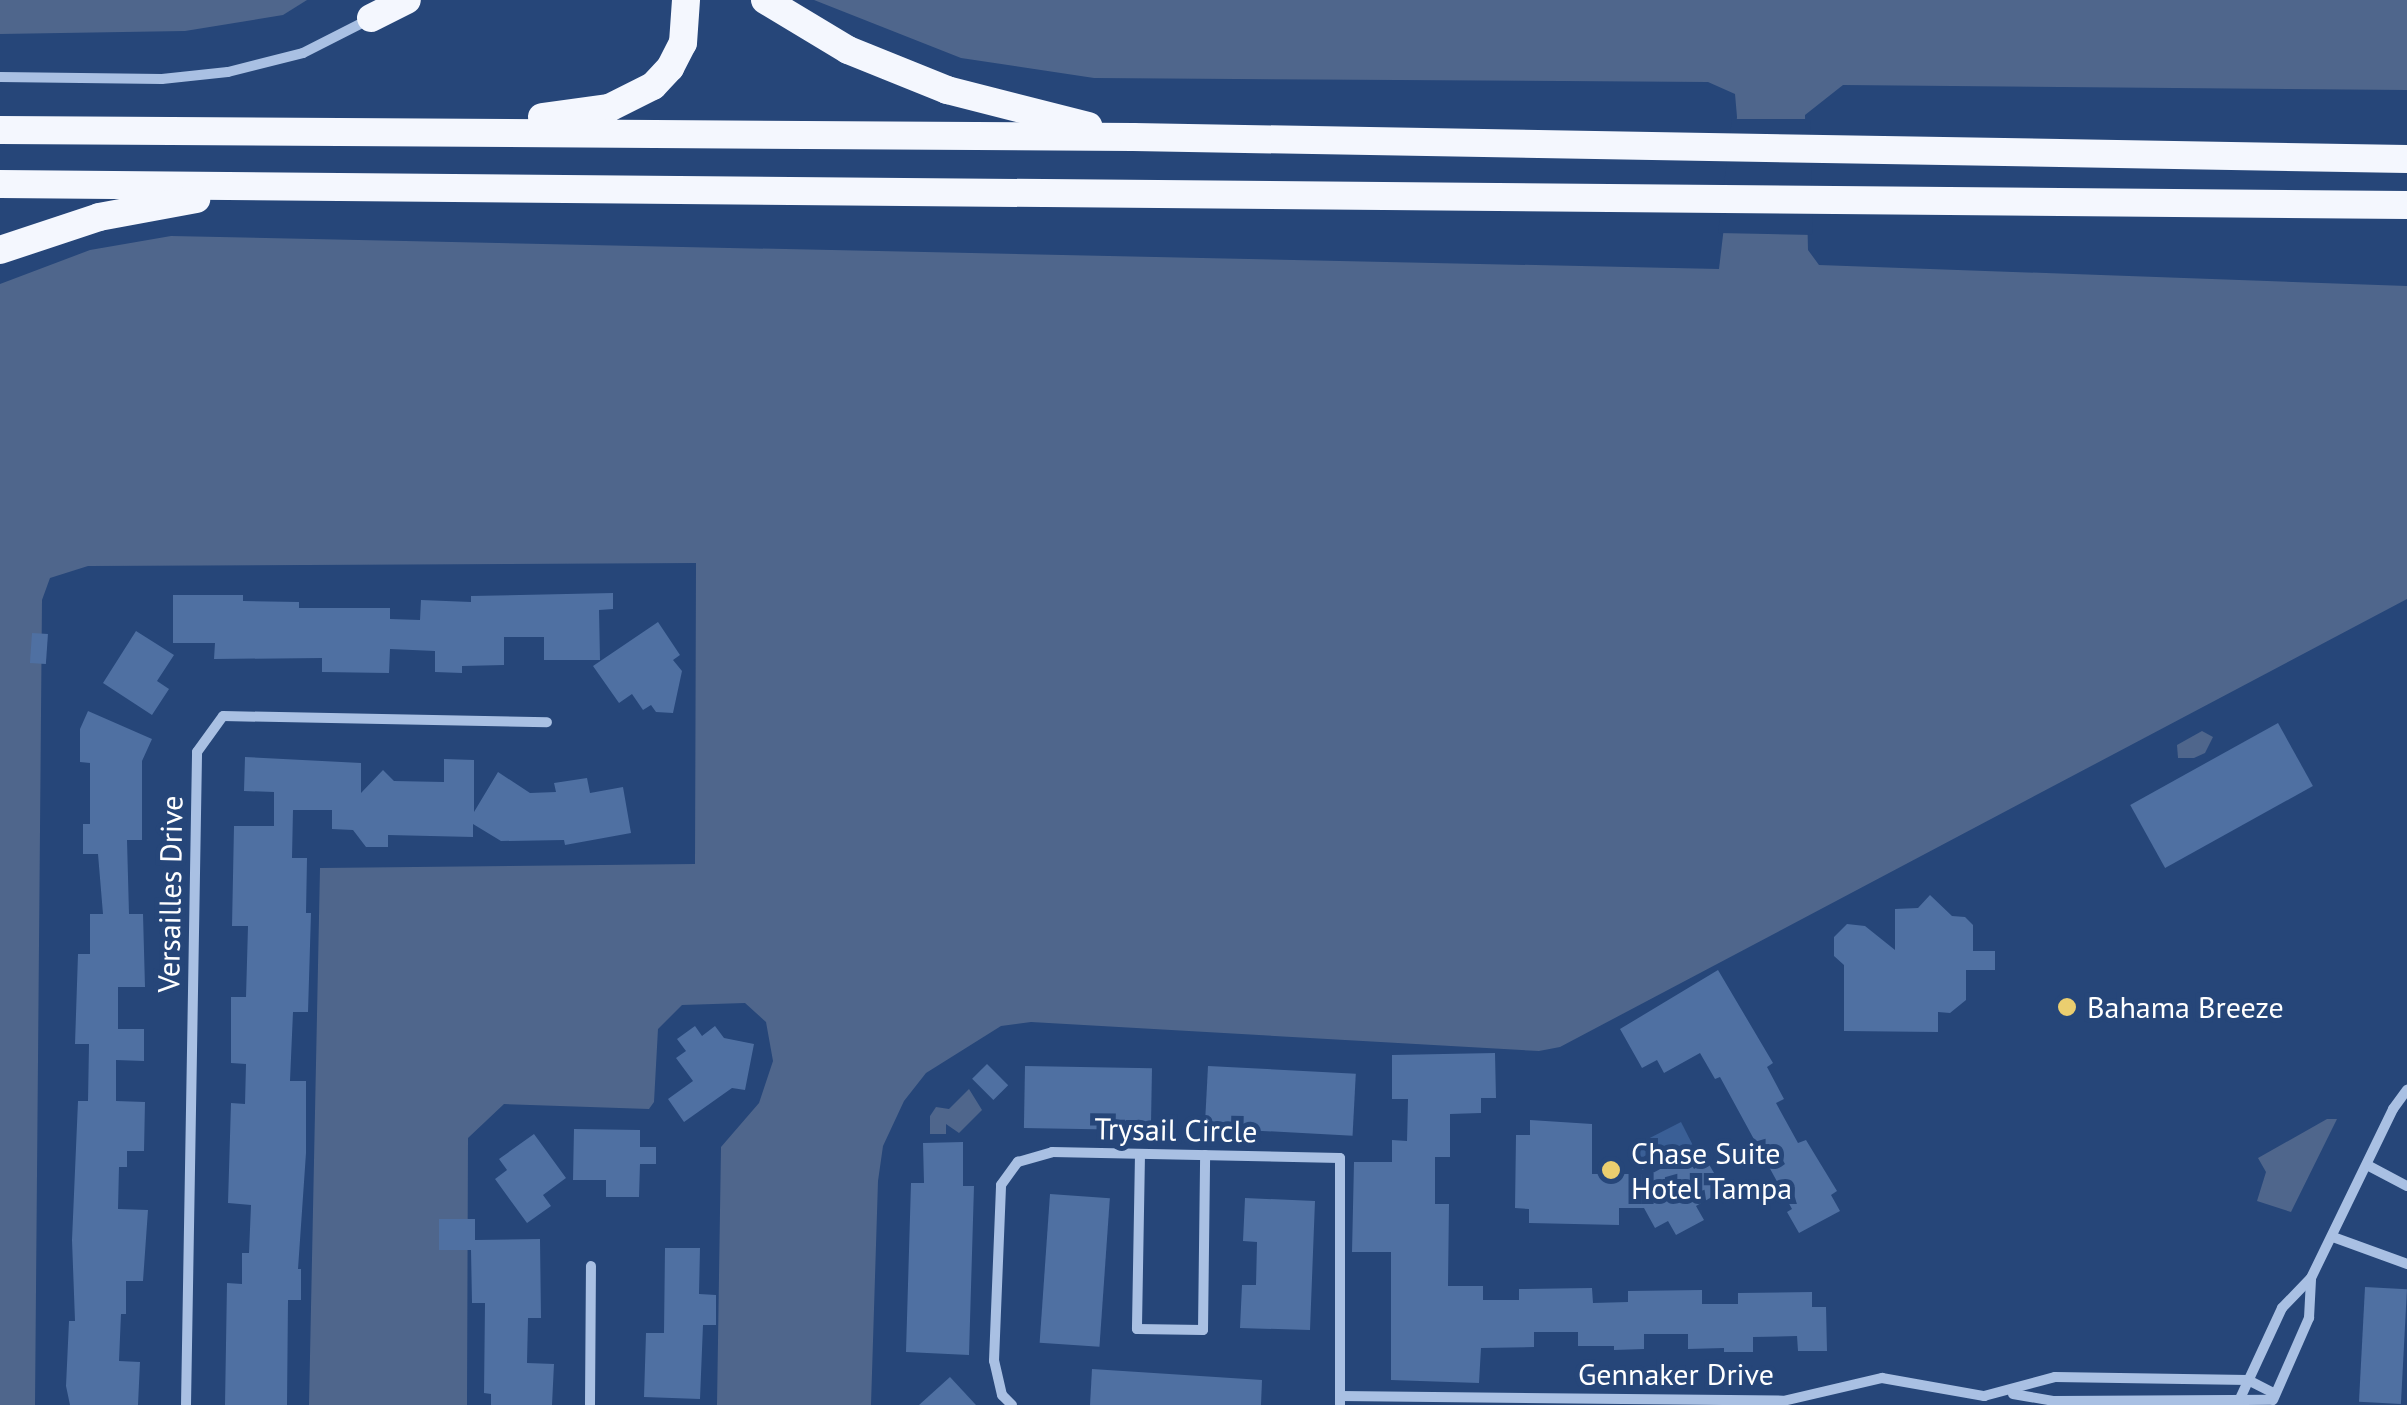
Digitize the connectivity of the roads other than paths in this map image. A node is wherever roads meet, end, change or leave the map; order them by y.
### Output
1 (395, 0) edge
2 (407, 0) edge
3 (686, 0) edge
4 (765, 0) edge
5 (371, 18) junction
6 (0, 77) edge
7 (0, 130) edge
8 (447, 130) junction
9 (1133, 137) junction
10 (2407, 159) edge
11 (0, 184) edge
12 (294, 188) junction
13 (2399, 203) edge
14 (0, 250) edge
15 (547, 722) dead end
16 (2407, 1090) edge
17 (1140, 1154) junction
18 (1205, 1155) junction
19 (2369, 1166) junction
20 (2407, 1186) edge
21 (2333, 1237) junction
22 (2407, 1264) edge
23 (591, 1266) dead end
24 (2311, 1278) junction
25 (2248, 1380) junction
26 (2007, 1394) junction
27 (1340, 1400) edge
28 (2273, 1400) edge
29 (1783, 1403) edge
30 (2238, 1403) edge
31 (186, 1405) edge
32 (590, 1405) edge
33 (1012, 1405) edge

1 - 5 highway
2 - 5 highway
3 - 8 highway
4 - 9 highway
5 - 6 street
7 - 8 highway
8 - 9 highway
9 - 10 highway
11 - 12 highway
12 - 13 highway
12 - 14 highway
15 - 31 street, Versailles Drive
16 - 19 street
17 - 18 street, Trysail Circle
17 - 18 street
17 - 33 street, Trysail Circle
18 - 27 street, Trysail Circle
19 - 20 street
19 - 21 street
21 - 22 street
21 - 24 street
23 - 32 street
24 - 25 street
24 - 28 street
25 - 26 street, Gennaker Drive
25 - 28 street, Gennaker Drive
25 - 30 street
26 - 29 street, Gennaker Drive
26 - 30 street, Gennaker Drive
27 - 29 street, Gennaker Drive
28 - 30 street, Gennaker Drive

